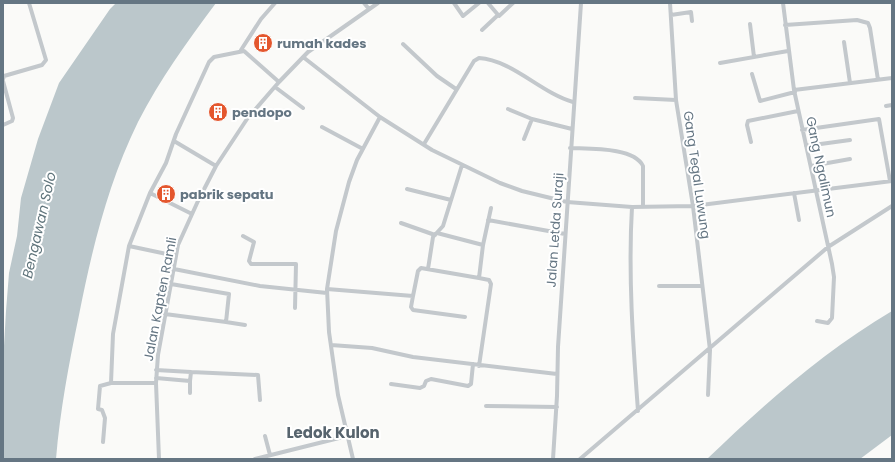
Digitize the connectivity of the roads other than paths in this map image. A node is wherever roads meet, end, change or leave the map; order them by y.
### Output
1 (29, 3) edge
2 (275, 3) edge
3 (364, 3) edge
4 (378, 3) edge
5 (454, 3) edge
6 (479, 3) edge
7 (488, 3) edge
8 (514, 3) edge
9 (580, 3) edge
10 (670, 3) edge
11 (783, 3) edge
12 (369, 9) junction
13 (498, 15) junction
14 (671, 15) junction
15 (692, 21) dead end
16 (750, 24) dead end
17 (785, 25) junction
18 (482, 30) dead end
19 (844, 42) dead end
20 (403, 44) dead end
21 (241, 50) junction
22 (788, 51) junction
23 (303, 57) junction
24 (754, 57) junction
25 (720, 63) dead end
26 (752, 74) dead end
27 (892, 78) edge
28 (3, 80) edge
29 (878, 80) junction
30 (279, 82) junction
31 (850, 83) junction
32 (275, 87) junction
33 (456, 89) junction
34 (794, 91) junction
35 (635, 98) dead end
36 (676, 100) junction
37 (573, 102) junction
38 (892, 105) edge
39 (886, 106) dead end
40 (303, 108) dead end
41 (508, 110) dead end
42 (798, 111) junction
43 (380, 117) junction
44 (532, 119) junction
45 (3, 125) edge
46 (322, 127) dead end
47 (572, 129) junction
48 (802, 130) junction
49 (524, 139) dead end
50 (850, 140) dead end
51 (174, 141) junction
52 (751, 142) dead end
53 (424, 144) junction
54 (806, 146) junction
55 (570, 148) junction
56 (363, 149) junction
57 (850, 159) dead end
58 (216, 166) junction
59 (462, 166) junction
60 (811, 166) junction
61 (891, 181) edge
62 (407, 189) dead end
63 (817, 190) junction
64 (794, 193) junction
65 (150, 194) junction
66 (451, 200) junction
67 (567, 202) junction
68 (693, 206) junction
69 (892, 206) edge
70 (632, 207) junction
71 (643, 207) junction
72 (491, 208) dead end
73 (192, 214) junction
74 (488, 220) junction
75 (799, 220) dead end
76 (401, 224) dead end
77 (436, 234) junction
78 (565, 234) junction
79 (243, 236) dead end
80 (483, 245) junction
81 (129, 246) junction
82 (828, 247) junction
83 (176, 256) junction
84 (174, 269) junction
85 (428, 269) junction
86 (479, 278) junction
87 (171, 284) junction
88 (659, 286) dead end
89 (702, 286) junction
90 (294, 290) junction
91 (327, 291) junction
92 (413, 296) junction
93 (295, 308) dead end
94 (165, 314) junction
95 (465, 317) dead end
96 (817, 321) dead end
97 (226, 322) junction
98 (245, 325) dead end
99 (331, 345) junction
100 (710, 350) junction
101 (473, 364) junction
102 (480, 366) junction
103 (156, 370) junction
104 (191, 372) junction
105 (556, 374) junction
106 (156, 380) junction
107 (190, 381) junction
108 (111, 383) junction
109 (391, 384) dead end
110 (190, 393) dead end
111 (708, 395) dead end
112 (260, 400) dead end
113 (486, 406) dead end
114 (557, 407) junction
115 (638, 411) junction
116 (265, 436) dead end
117 (347, 436) junction
118 (103, 442) dead end
119 (270, 455) junction
120 (159, 459) edge
121 (255, 459) edge
122 (353, 459) edge
123 (553, 459) edge
124 (580, 459) edge

1 - 28 street
2 - 21 street
3 - 12 street
4 - 12 street, Jalan Kapten Ramli
5 - 6 street
7 - 13 street
8 - 13 street
9 - 37 street, Jalan Letda Suraji
10 - 14 street, Gang Tegal Luwung
11 - 17 street, Gang Ngalimun
12 - 23 street, Jalan Kapten Ramli
13 - 18 street
14 - 15 street
14 - 36 street, Gang Tegal Luwung
16 - 24 street
17 - 22 street, Gang Ngalimun
17 - 29 street
19 - 31 street
20 - 33 street
21 - 30 street
21 - 51 street
22 - 24 street
22 - 34 street, Gang Ngalimun
23 - 30 street, Jalan Kapten Ramli
23 - 43 street
24 - 25 street
26 - 34 street
27 - 29 street
28 - 45 street
29 - 31 street
30 - 32 street, Jalan Kapten Ramli
31 - 34 street
32 - 40 street
32 - 58 street, Jalan Kapten Ramli
33 - 37 street
33 - 53 street
34 - 42 street, Gang Ngalimun
35 - 36 street
36 - 68 street, Gang Tegal Luwung
37 - 47 street, Jalan Letda Suraji
38 - 39 street
41 - 44 street
42 - 48 street, Gang Ngalimun
42 - 52 street
43 - 53 street
43 - 56 street
44 - 47 street
44 - 49 street
46 - 56 street
47 - 55 street, Jalan Letda Suraji
48 - 54 street, Gang Ngalimun
48 - 61 street
50 - 54 street
51 - 58 street
51 - 65 street
53 - 59 street
54 - 60 street, Gang Ngalimun
55 - 67 street, Jalan Letda Suraji
55 - 71 street
56 - 91 street
57 - 60 street
58 - 73 street, Jalan Kapten Ramli
59 - 66 street
59 - 67 street
60 - 63 street, Gang Ngalimun
61 - 63 street
62 - 66 street
63 - 64 street
63 - 82 street, Gang Ngalimun
64 - 68 street
64 - 75 street
65 - 73 street
65 - 81 street
66 - 77 street
67 - 70 street
67 - 78 street, Jalan Letda Suraji
68 - 71 street
68 - 89 street, Gang Tegal Luwung
69 - 82 street
70 - 71 street
70 - 115 street
72 - 74 street
73 - 83 street, Jalan Kapten Ramli
74 - 78 street
74 - 80 street
76 - 77 street
77 - 80 street
77 - 85 street
78 - 105 street, Jalan Letda Suraji
79 - 90 street
80 - 86 street
81 - 83 street
81 - 108 street
82 - 96 street, Gang Ngalimun
82 - 100 street
83 - 84 street, Jalan Kapten Ramli
84 - 87 street, Jalan Kapten Ramli
84 - 90 street
85 - 86 street
85 - 92 street
86 - 102 street
87 - 94 street, Jalan Kapten Ramli
87 - 97 street
88 - 89 street
89 - 100 street, Gang Tegal Luwung
90 - 91 street
90 - 93 street
91 - 92 street
91 - 99 street
92 - 95 street
94 - 97 street
94 - 103 street, Jalan Kapten Ramli
97 - 98 street
99 - 101 street
99 - 117 street
100 - 111 street, Gang Tegal Luwung
100 - 115 street
101 - 102 street
101 - 109 street
102 - 105 street
103 - 104 street
103 - 106 street, Jalan Kapten Ramli
104 - 107 street
104 - 112 street
105 - 114 street, Jalan Letda Suraji
106 - 107 street
106 - 108 street
106 - 120 street, Jalan Kapten Ramli
107 - 110 street
108 - 118 street
113 - 114 street
114 - 123 street, Jalan Letda Suraji
115 - 124 street
116 - 119 street
117 - 119 street
117 - 122 street
119 - 121 street

